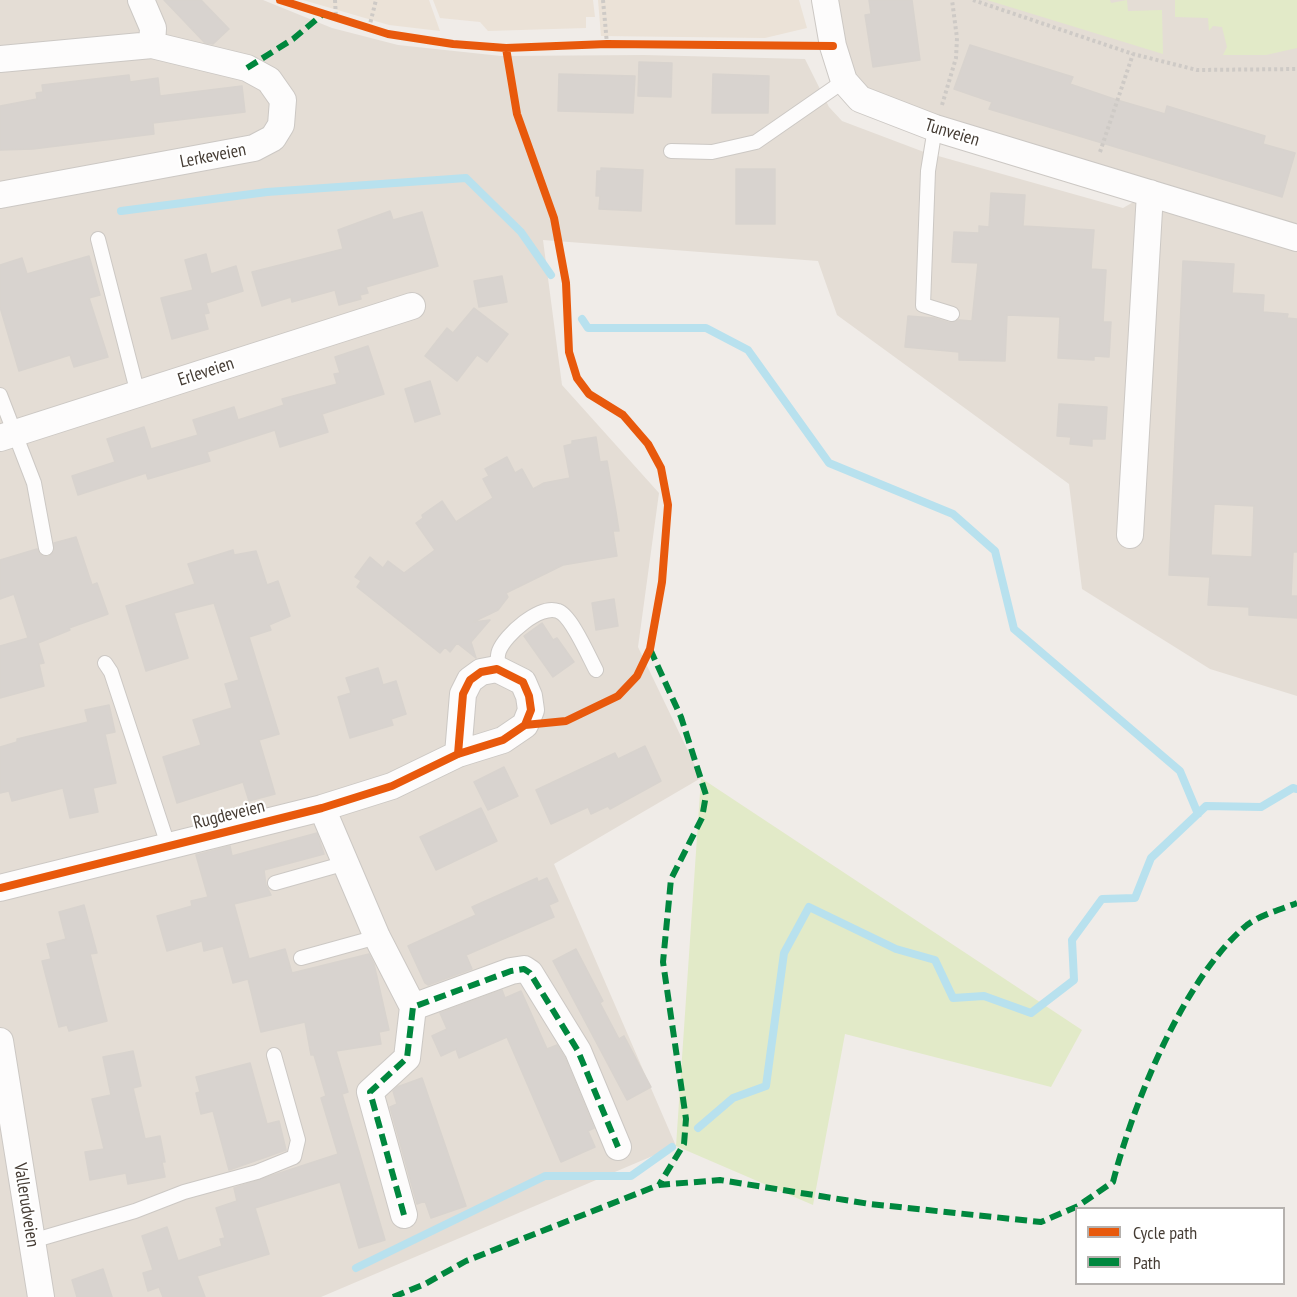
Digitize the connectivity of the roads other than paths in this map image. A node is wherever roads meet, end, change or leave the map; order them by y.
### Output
1 (141, 0) edge
2 (825, 0) edge
3 (152, 45) junction
4 (0, 59) edge
5 (844, 81) junction
6 (935, 128) junction
7 (671, 150) dead end
8 (1149, 193) junction
9 (0, 195) edge
10 (1297, 238) edge
11 (98, 239) dead end
12 (412, 306) dead end
13 (952, 314) dead end
14 (138, 394) junction
15 (0, 395) edge
16 (7, 436) edge
17 (1130, 535) dead end
18 (46, 548) dead end
19 (105, 663) dead end
20 (497, 669) junction
21 (596, 670) dead end
22 (458, 754) junction
23 (322, 808) junction
24 (168, 846) junction
25 (346, 863) junction
26 (275, 883) dead end
27 (0, 888) edge
28 (377, 937) junction
29 (301, 958) dead end
30 (413, 1007) junction
31 (0, 1041) edge
32 (274, 1055) dead end
33 (5, 1115) edge
34 (618, 1147) dead end
35 (404, 1215) dead end
36 (32, 1241) junction
37 (41, 1297) edge

1 - 3 street
2 - 5 street, Tunveien
3 - 4 street, Lerkeveien
3 - 9 street, Lerkeveien
5 - 6 street, Tunveien
5 - 7 lane
6 - 8 street, Tunveien
6 - 13 lane
8 - 10 street, Tunveien
8 - 17 street
11 - 14 lane
12 - 14 street, Erleveien
14 - 16 street, Erleveien
15 - 16 lane
16 - 18 lane
19 - 24 lane
20 - 21 lane
20 - 22 street
20 - 22 street, Rugdeveien
22 - 23 street, Rugdeveien
23 - 24 street, Rugdeveien
23 - 25 street
24 - 27 street, Rugdeveien
25 - 26 lane
25 - 28 street
28 - 29 lane
28 - 30 street
30 - 34 street
30 - 35 street
31 - 33 street, Vallerudveien
32 - 36 lane
33 - 36 street, Vallerudveien
36 - 37 street, Vallerudveien

